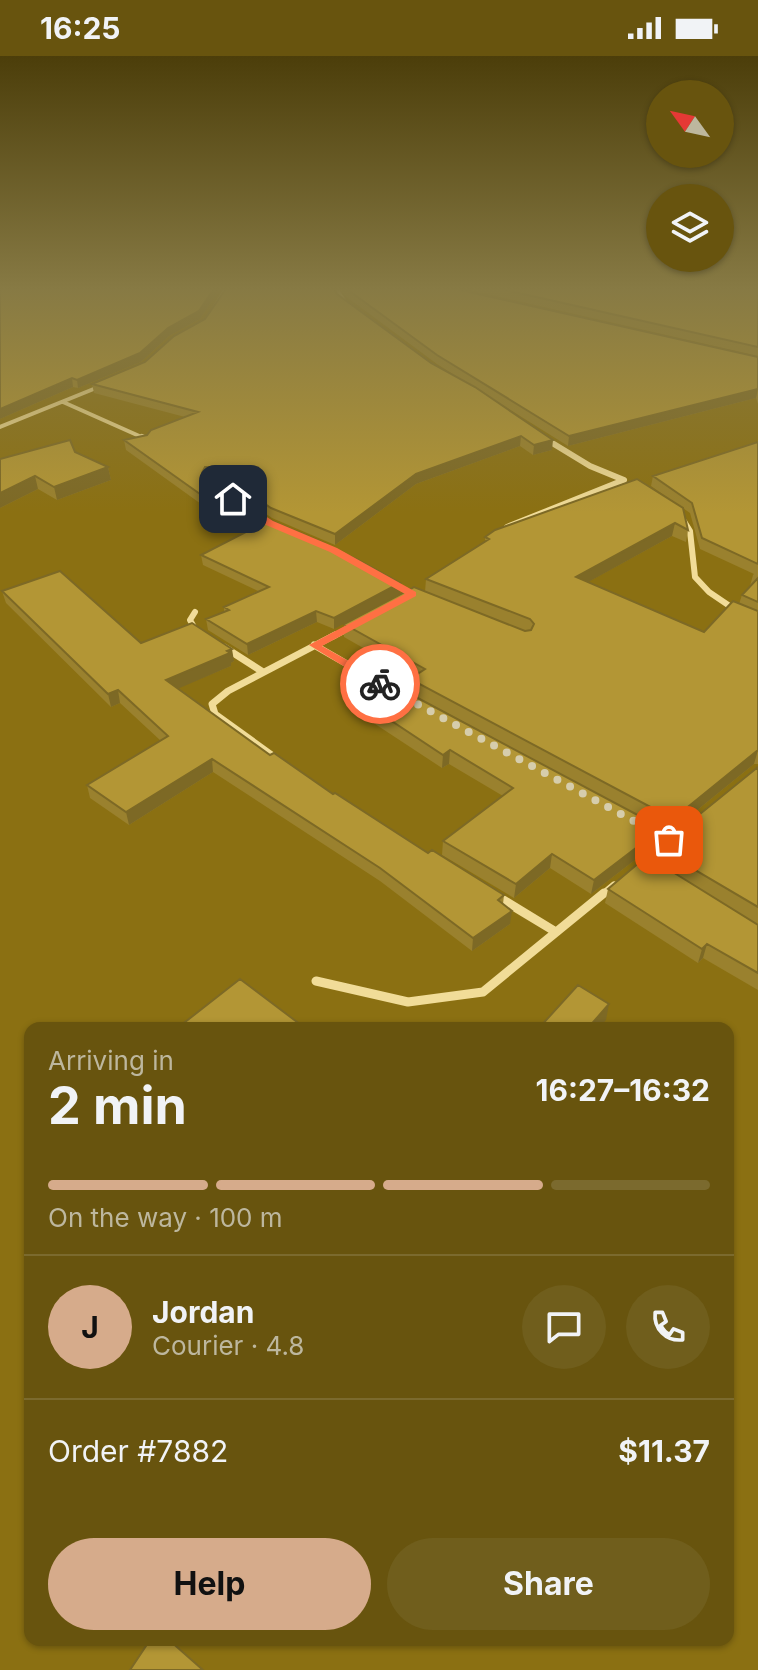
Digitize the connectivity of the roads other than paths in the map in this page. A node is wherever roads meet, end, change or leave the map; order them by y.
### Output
1 (113, 382) edge
2 (63, 402) junction
3 (0, 427) edge
4 (541, 436) edge
5 (146, 439) edge
6 (624, 480) junction
7 (635, 485) edge
8 (668, 503) edge
9 (497, 533) edge
10 (310, 540) edge
11 (347, 557) edge
12 (195, 612) dead end
13 (748, 616) edge
14 (356, 624) edge
15 (203, 633) edge
16 (215, 641) edge
17 (314, 645) junction
18 (263, 672) junction
19 (411, 700) edge
20 (285, 764) edge
21 (655, 833) edge
22 (642, 862) junction
23 (655, 870) edge
24 (629, 872) edge
25 (617, 882) edge
26 (491, 892) edge
27 (556, 932) junction
28 (316, 981) dead end

1 - 2 street
2 - 3 street
2 - 5 street
4 - 6 street
6 - 7 street
6 - 9 street
8 - 13 street
10 - 11 street
12 - 15 street
14 - 17 street
16 - 18 street
17 - 18 street
17 - 19 street
18 - 20 street
21 - 22 street
22 - 23 street
22 - 24 street
25 - 27 street
26 - 27 street
27 - 28 street

